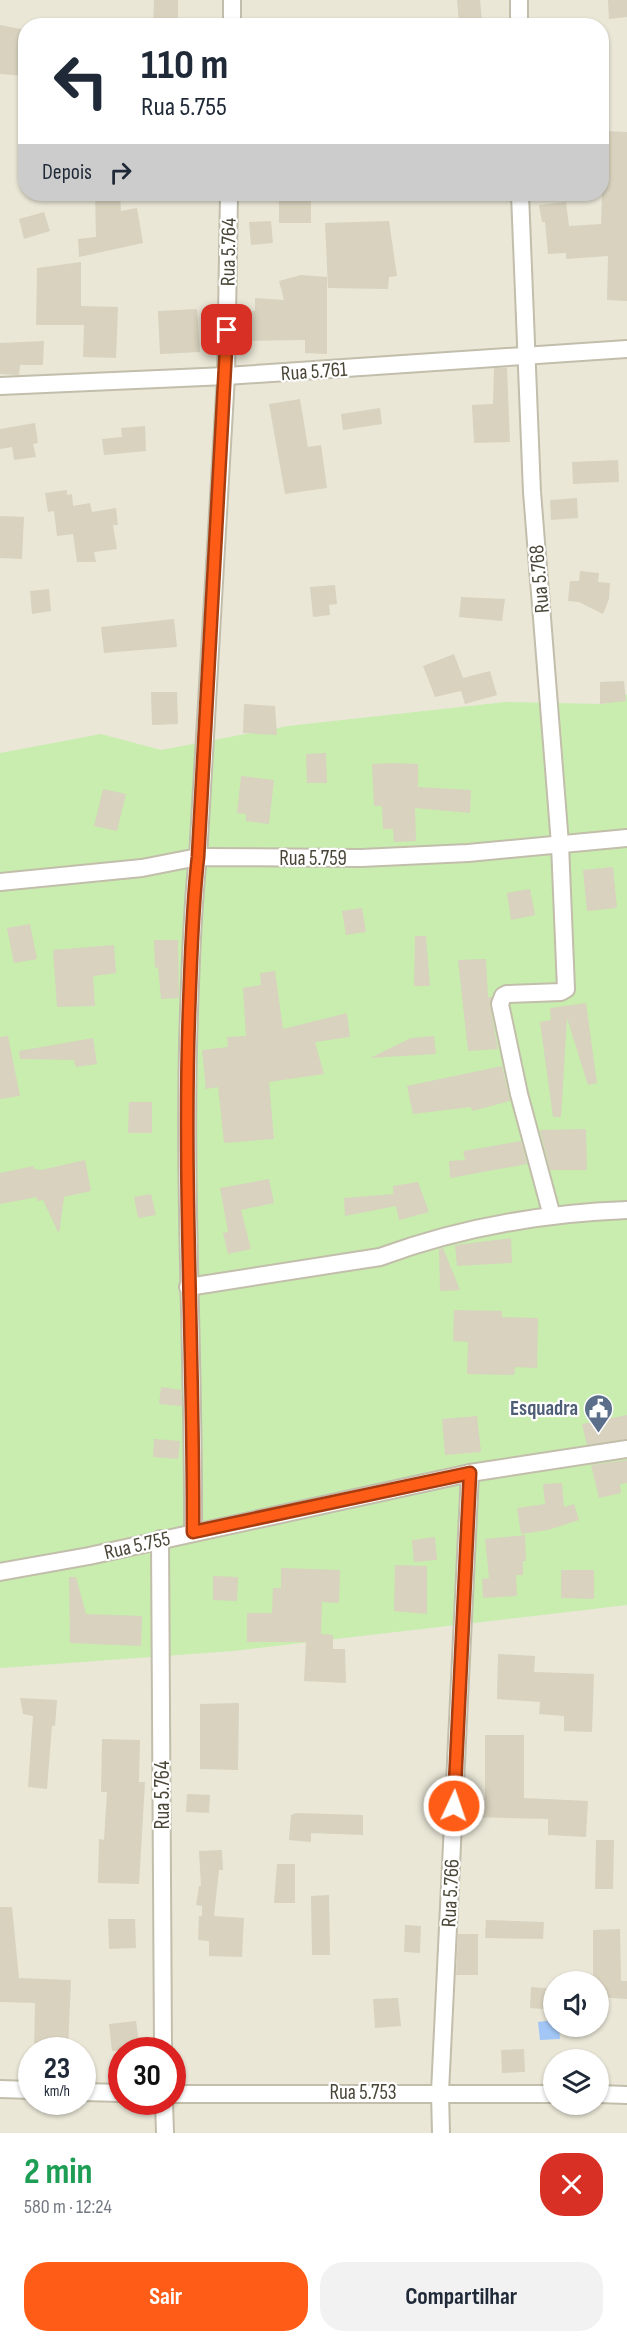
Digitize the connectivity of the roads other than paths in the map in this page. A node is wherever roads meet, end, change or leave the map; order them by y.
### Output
1 (232, 0) edge
2 (519, 0) edge
3 (232, 18) edge
4 (519, 18) edge
5 (229, 201) edge
6 (520, 201) edge
7 (627, 350) edge
8 (527, 357) junction
9 (226, 376) junction
10 (0, 386) edge
11 (627, 838) edge
12 (560, 844) junction
13 (198, 857) junction
14 (0, 882) edge
15 (627, 1210) edge
16 (552, 1216) junction
17 (188, 1287) junction
18 (627, 1449) edge
19 (470, 1473) junction
20 (193, 1532) junction
21 (160, 1539) junction
22 (0, 1572) edge
23 (163, 2037) edge
24 (0, 2089) edge
25 (18, 2090) edge
26 (440, 2092) junction
27 (186, 2094) edge
28 (543, 2094) edge
29 (609, 2094) edge
30 (627, 2095) edge
31 (164, 2115) edge
32 (165, 2133) edge
33 (441, 2133) edge

1 - 3 street
2 - 4 street
5 - 9 street, Rua 5.764
6 - 8 street, Rua 5.768
7 - 8 street, Rua 5.761
8 - 9 street, Rua 5.761
8 - 12 street, Rua 5.768
9 - 10 street, Rua 5.761
9 - 13 street, Rua 5.764
11 - 12 street, Rua 5.759
12 - 13 street, Rua 5.759
12 - 16 street, Rua 5.768
13 - 14 street, Rua 5.759
13 - 17 street, Rua 5.764
15 - 16 street
16 - 17 street
17 - 20 street, Rua 5.764
18 - 19 street, Rua 5.755
19 - 20 street, Rua 5.755
19 - 26 street, Rua 5.766
20 - 21 street, Rua 5.755
21 - 22 street, Rua 5.755
21 - 23 street, Rua 5.764
24 - 25 street
26 - 27 street, Rua 5.753
26 - 28 street, Rua 5.753
26 - 33 street, Rua 5.766
29 - 30 street
31 - 32 street

